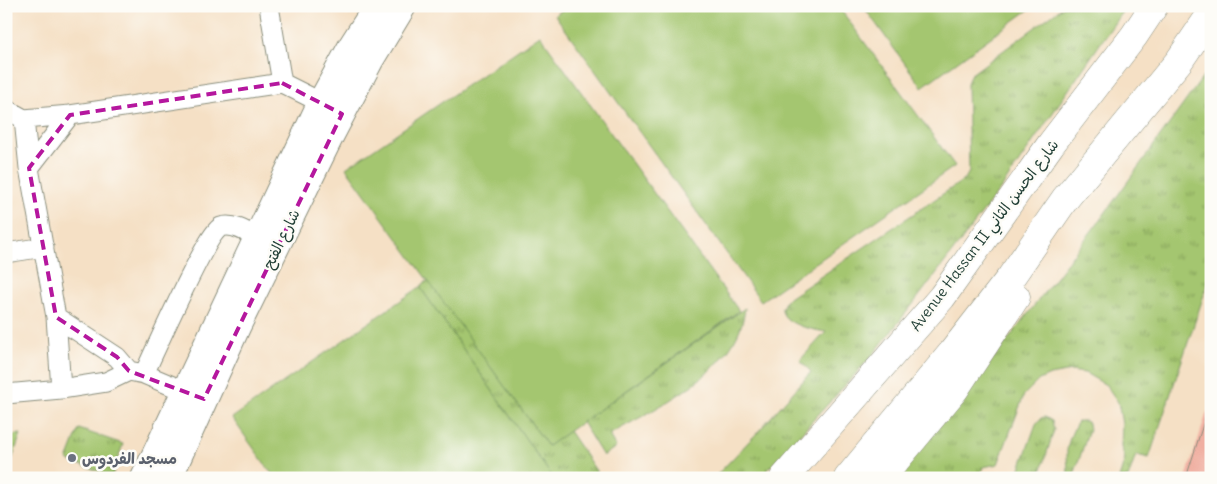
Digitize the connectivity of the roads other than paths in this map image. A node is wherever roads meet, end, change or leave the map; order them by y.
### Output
1 (269, 6) edge
2 (377, 6) edge
3 (403, 6) edge
4 (1154, 6) edge
5 (1210, 16) edge
6 (282, 84) junction
7 (332, 108) junction
8 (6, 109) edge
9 (70, 115) junction
10 (24, 120) junction
11 (1109, 145) junction
12 (29, 168) junction
13 (257, 238) junction
14 (44, 247) junction
15 (6, 253) edge
16 (56, 317) junction
17 (137, 372) junction
18 (61, 389) junction
19 (6, 394) edge
20 (194, 395) junction
21 (144, 478) edge
22 (169, 478) edge
23 (784, 478) edge
24 (848, 478) edge
25 (881, 478) edge

1 - 6 street
2 - 7 street, شارع الفتح
3 - 7 street, شارع الفتح
4 - 23 highway, Avenue Hassan II شارع الحسن الثاني
5 - 11 highway
6 - 7 street
6 - 9 street
7 - 13 street, شارع الفتح
7 - 20 street, شارع الفتح
8 - 10 street
9 - 10 street
9 - 12 street
10 - 12 street
11 - 24 highway
11 - 25 highway
12 - 14 street
13 - 17 street
13 - 20 street, شارع الفتح
14 - 15 street
14 - 16 street
16 - 17 street
16 - 18 street
17 - 18 street
17 - 20 street
18 - 19 street
20 - 21 street, شارع الفتح
20 - 22 street, شارع الفتح

